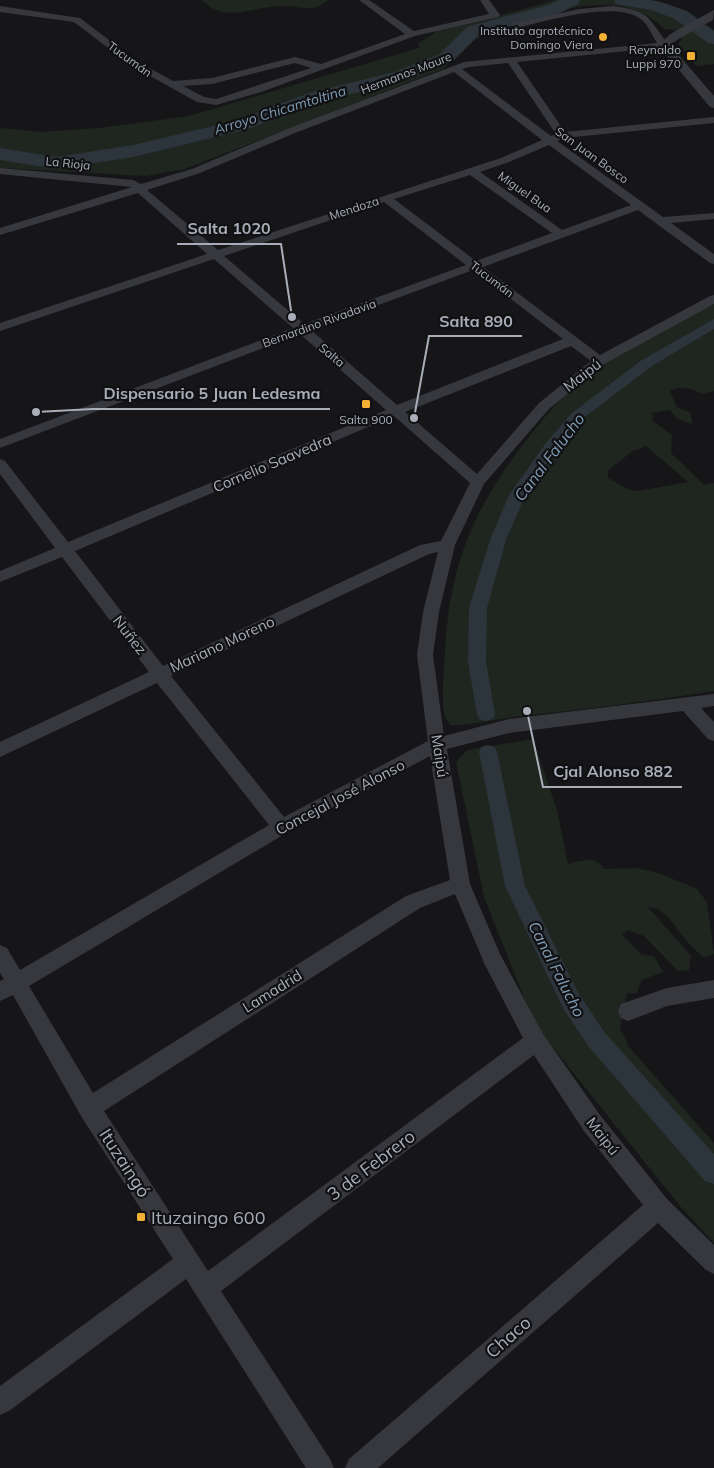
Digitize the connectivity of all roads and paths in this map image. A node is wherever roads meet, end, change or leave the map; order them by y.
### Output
1 (363, 0) edge
2 (374, 0) edge
3 (484, 0) edge
4 (0, 9) edge
5 (714, 12) edge
6 (517, 25) dead end
7 (412, 34) junction
8 (664, 45) junction
9 (510, 59) junction
10 (320, 67) junction
11 (456, 69) junction
12 (169, 84) junction
13 (714, 104) edge
14 (714, 120) edge
15 (562, 134) junction
16 (548, 139) junction
17 (0, 171) edge
18 (472, 171) junction
19 (163, 182) joint
20 (137, 186) junction
21 (386, 198) junction
22 (638, 206) junction
23 (714, 216) edge
24 (660, 221) junction
25 (0, 232) edge
26 (561, 234) junction
27 (216, 255) junction
28 (714, 260) edge
29 (474, 266) junction
30 (714, 299) edge
31 (0, 327) edge
32 (302, 329) junction
33 (572, 340) junction
34 (599, 361) junction
35 (397, 410) junction
36 (0, 444) edge
37 (0, 464) edge
38 (478, 482) junction
39 (446, 545) junction
40 (64, 551) junction
41 (0, 577) edge
42 (159, 673) junction
43 (714, 700) edge
44 (687, 704) junction
45 (714, 734) edge
46 (438, 744) junction
47 (0, 750) edge
48 (282, 827) junction
49 (460, 884) junction
50 (0, 954) edge
51 (8, 986) edge
52 (714, 989) edge
53 (628, 1011) dead end
54 (536, 1041) junction
55 (89, 1108) junction
56 (659, 1207) junction
57 (189, 1262) junction
58 (714, 1262) edge
59 (205, 1288) junction
60 (0, 1402) edge
61 (321, 1468) edge
62 (358, 1468) edge

1 - 2 street
1 - 7 street
3 - 7 street
4 - 12 street, Tucumán
5 - 8 street
6 - 8 street
7 - 10 street
8 - 9 street, Hermanos Maure
8 - 13 street
9 - 11 street, Hermanos Maure
9 - 15 street
10 - 12 street
10 - 12 street, Tucumán
11 - 16 street, San Juan Bosco
11 - 19 street, Hermanos Maure
14 - 15 street, Mendoza
15 - 16 street, Mendoza
16 - 18 street, Mendoza
16 - 22 street, San Juan Bosco
17 - 20 street, La Rioja
18 - 21 street, Mendoza
18 - 26 street, Miguel Bua
19 - 20 street, La Rioja
20 - 25 street
20 - 27 street, Salta
21 - 27 street, Mendoza
21 - 29 street, Tucumán
22 - 24 street, San Juan Bosco
22 - 26 street, Bernardino Rivadavia
23 - 24 street
24 - 28 street, San Juan Bosco
26 - 29 street, Bernardino Rivadavia
27 - 31 street, Mendoza
27 - 32 street, Salta
29 - 32 street, Bernardino Rivadavia
29 - 33 street, Tucumán
30 - 34 street, Maipú
32 - 35 street, Salta
32 - 36 street, Bernardino Rivadavia
33 - 34 street, Tucumán
33 - 35 street, Cornelio Saavedra
34 - 38 street, Maipú
35 - 38 street, Salta
35 - 40 street, Cornelio Saavedra
37 - 40 street, Nuñez
38 - 39 street, Maipú
39 - 42 street, Mariano Moreno
39 - 46 street, Maipú
40 - 41 street, Cornelio Saavedra
40 - 42 street, Nuñez
42 - 47 street, Mariano Moreno
42 - 48 street, Nuñez
43 - 44 street, Concejal José Alonso
44 - 45 street
44 - 46 street, Concejal José Alonso
46 - 48 street, Concejal José Alonso
46 - 49 street, Maipú
48 - 51 street, Concejal José Alonso
49 - 54 street, Maipú
49 - 55 street, Lamadrid
50 - 51 street, Ituzaingó
51 - 55 street, Ituzaingó
52 - 53 street
54 - 56 street, Maipú
54 - 59 street, 3 de Febrero
55 - 57 street, Ituzaingó
56 - 58 street, Maipú
56 - 62 street, Chaco
57 - 59 street, Ituzaingó
57 - 60 street
59 - 61 street, Ituzaingó

